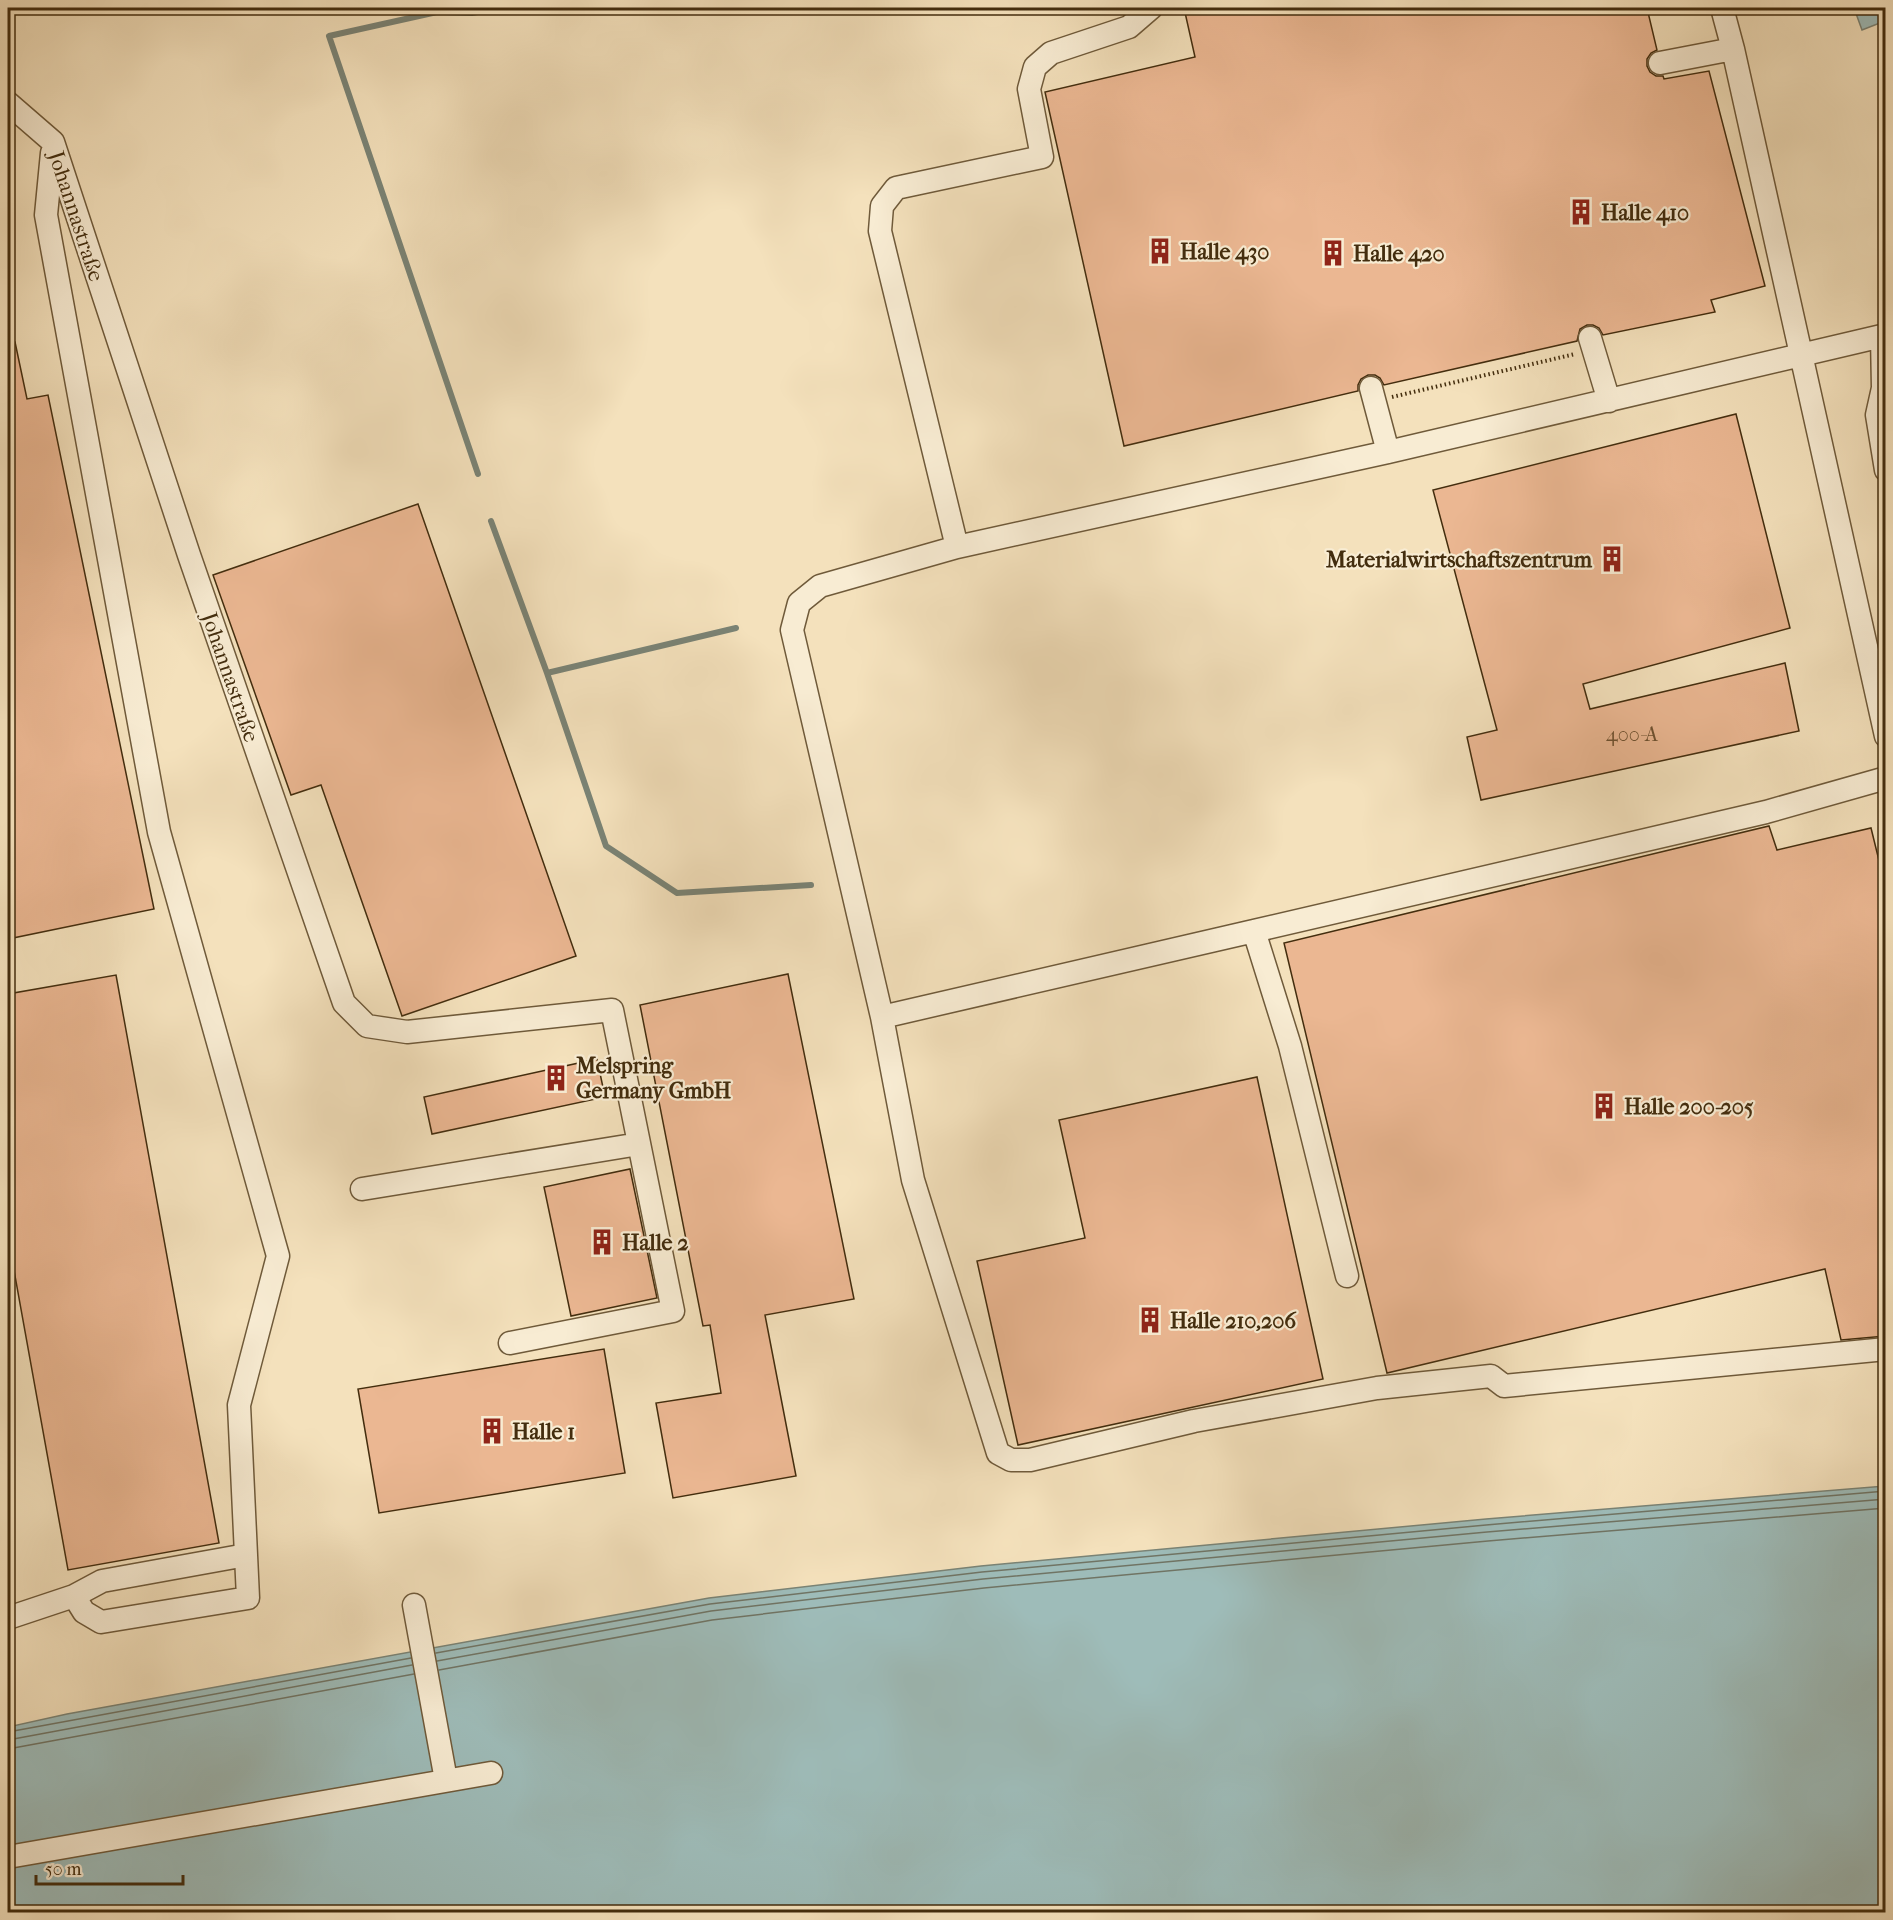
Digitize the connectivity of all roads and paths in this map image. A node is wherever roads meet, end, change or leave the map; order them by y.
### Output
1 (1151, 8) edge
2 (1722, 8) edge
3 (1733, 49) junction
4 (1660, 63) dead end
5 (8, 103) edge
6 (53, 142) junction
7 (1884, 336) edge
8 (1592, 344) joint
9 (1800, 354) junction
10 (1373, 395) joint
11 (1609, 401) junction
12 (1388, 452) junction
13 (1886, 470) edge
14 (957, 547) junction
15 (1886, 736) edge
16 (1886, 778) edge
17 (1254, 931) junction
18 (882, 1017) junction
19 (639, 1144) junction
20 (362, 1189) dead end
21 (1347, 1276) dead end
22 (510, 1343) dead end
23 (1886, 1349) edge
24 (246, 1555) junction
25 (74, 1596) junction
26 (414, 1605) dead end
27 (8, 1618) edge
28 (490, 1773) dead end
29 (446, 1780) junction
30 (8, 1857) edge

1 - 14 street
2 - 3 street
3 - 4 street
3 - 9 street
5 - 6 street, Johannastraße
6 - 19 street, Johannastraße
6 - 24 street
7 - 9 street
7 - 13 street
8 - 10 path
8 - 11 street
9 - 11 street
9 - 15 street
10 - 12 street
11 - 12 street
12 - 14 street
14 - 18 street
16 - 17 street
17 - 18 street
17 - 21 street
18 - 23 street
19 - 20 street
19 - 22 street
24 - 25 street
24 - 25 street
25 - 27 street
26 - 29 street
28 - 29 street
29 - 30 street

